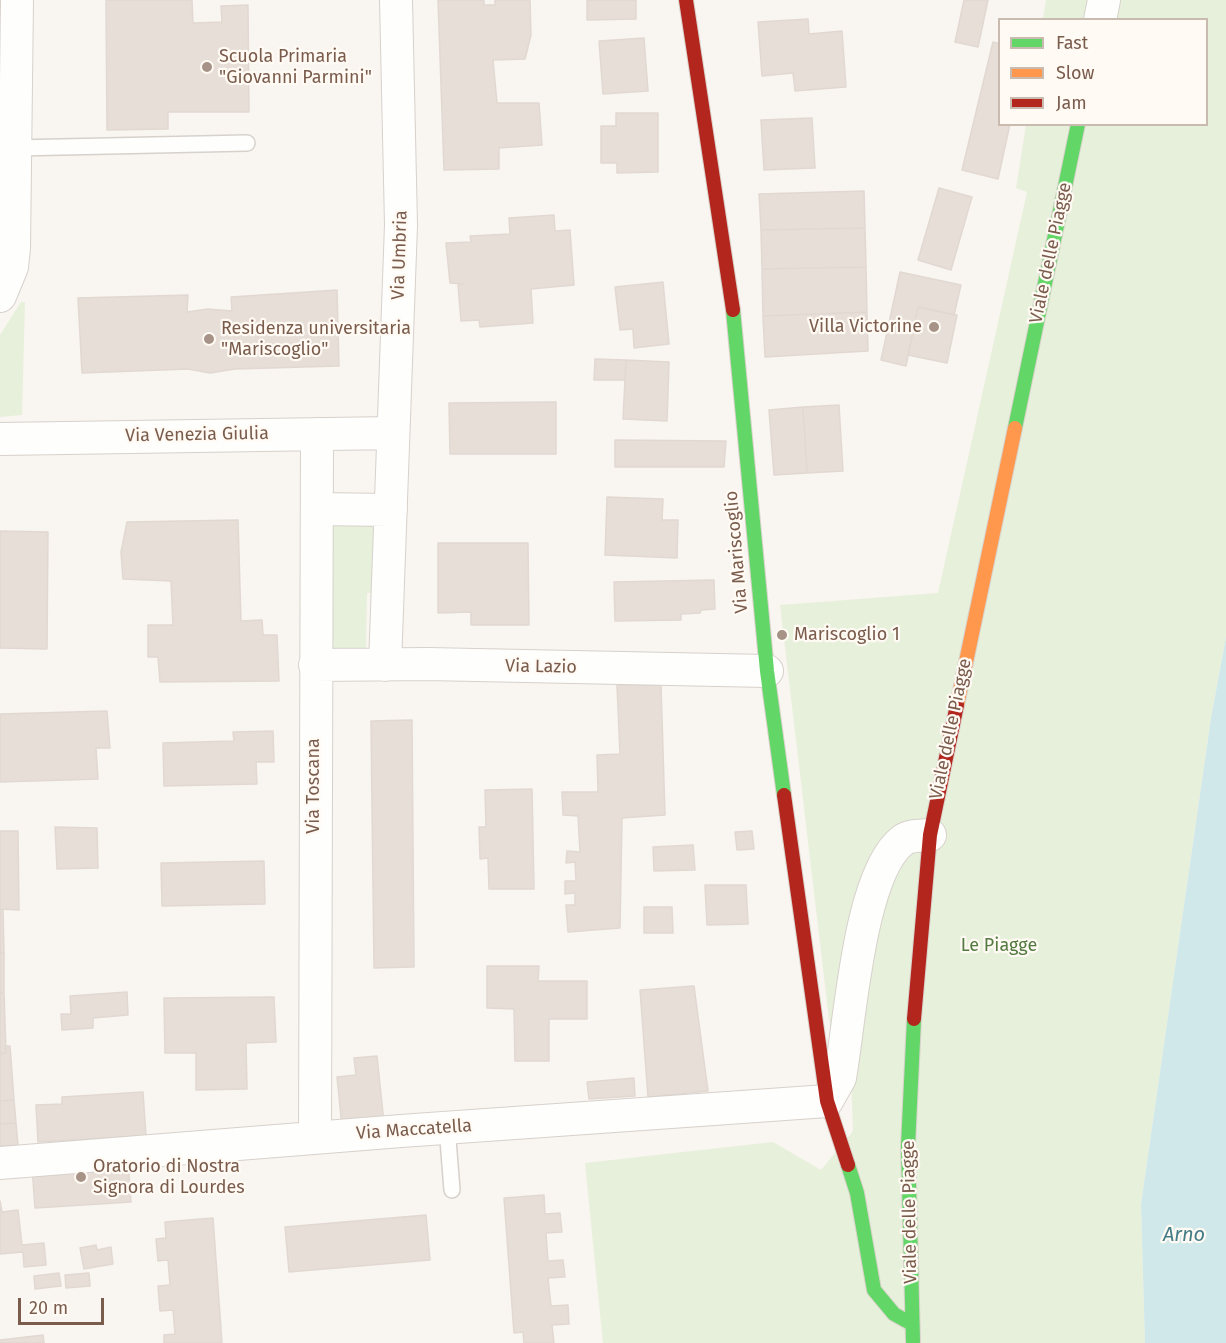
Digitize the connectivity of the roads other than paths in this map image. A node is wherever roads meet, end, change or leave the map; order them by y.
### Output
1 (17, 0) edge
2 (396, 0) edge
3 (686, 0) edge
4 (1104, 0) edge
5 (1100, 18) edge
6 (1078, 126) edge
7 (247, 143) dead end
8 (15, 148) junction
9 (0, 296) edge
10 (393, 433) junction
11 (317, 434) junction
12 (0, 439) edge
13 (317, 509) junction
14 (391, 510) junction
15 (315, 665) junction
16 (385, 665) junction
17 (767, 671) junction
18 (930, 835) junction
19 (827, 1101) junction
20 (447, 1128) junction
21 (315, 1138) junction
22 (0, 1163) edge
23 (452, 1190) dead end
24 (912, 1324) junction
25 (914, 1343) edge

1 - 8 street
2 - 10 street, Via Umbria
3 - 17 street, Via Mariscoglio
4 - 5 street
6 - 18 street, Viale delle Piagge
7 - 8 lane
8 - 9 street
10 - 11 street, Via Venezia Giulia
10 - 14 street, Via Umbria
11 - 12 street, Via Venezia Giulia
11 - 13 street, Via Toscana
13 - 14 street
13 - 15 street, Via Toscana
14 - 16 street, Via Umbria
15 - 16 street, Via Lazio
15 - 21 street, Via Toscana
16 - 17 street, Via Lazio
17 - 19 street, Via Mariscoglio
18 - 19 street
18 - 24 street, Viale delle Piagge
19 - 20 street, Via Maccatella
19 - 24 street
20 - 21 street, Via Maccatella
20 - 23 lane
21 - 22 street, Via Maccatella
24 - 25 street, Viale delle Piagge

